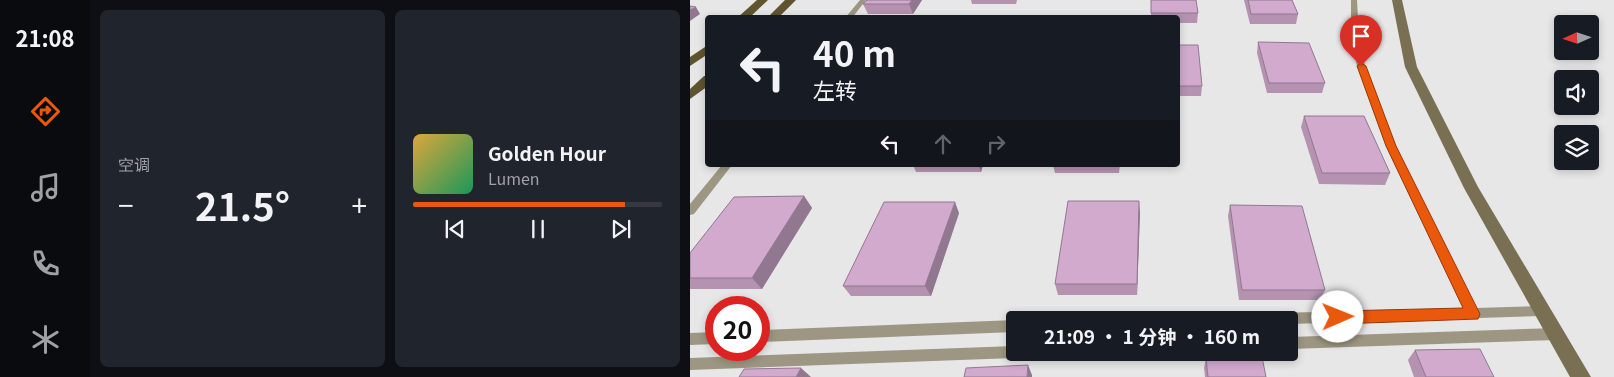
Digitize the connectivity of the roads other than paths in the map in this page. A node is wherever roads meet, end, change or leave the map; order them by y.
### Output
1 (762, 0) edge
2 (791, 0) edge
3 (863, 0) edge
4 (1354, 0) edge
5 (1397, 0) edge
6 (745, 15) edge
7 (775, 15) edge
8 (850, 15) edge
9 (705, 50) edge
10 (690, 63) edge
11 (705, 82) edge
12 (690, 95) edge
13 (726, 167) edge
14 (690, 211) edge
15 (1542, 311) junction
16 (1473, 314) junction
17 (1298, 318) edge
18 (1006, 326) edge
19 (1556, 334) junction
20 (770, 336) edge
21 (690, 338) edge
22 (705, 338) edge
23 (1298, 343) edge
24 (1006, 352) edge
25 (690, 364) edge
26 (1581, 377) edge

1 - 6 main road
2 - 7 main road
3 - 8 lane
4 - 16 lane
5 - 15 street
9 - 10 main road
11 - 12 main road
13 - 14 lane
15 - 16 lane
15 - 19 street
16 - 17 lane
18 - 20 lane
19 - 23 lane
19 - 26 street
21 - 22 lane
24 - 25 lane

